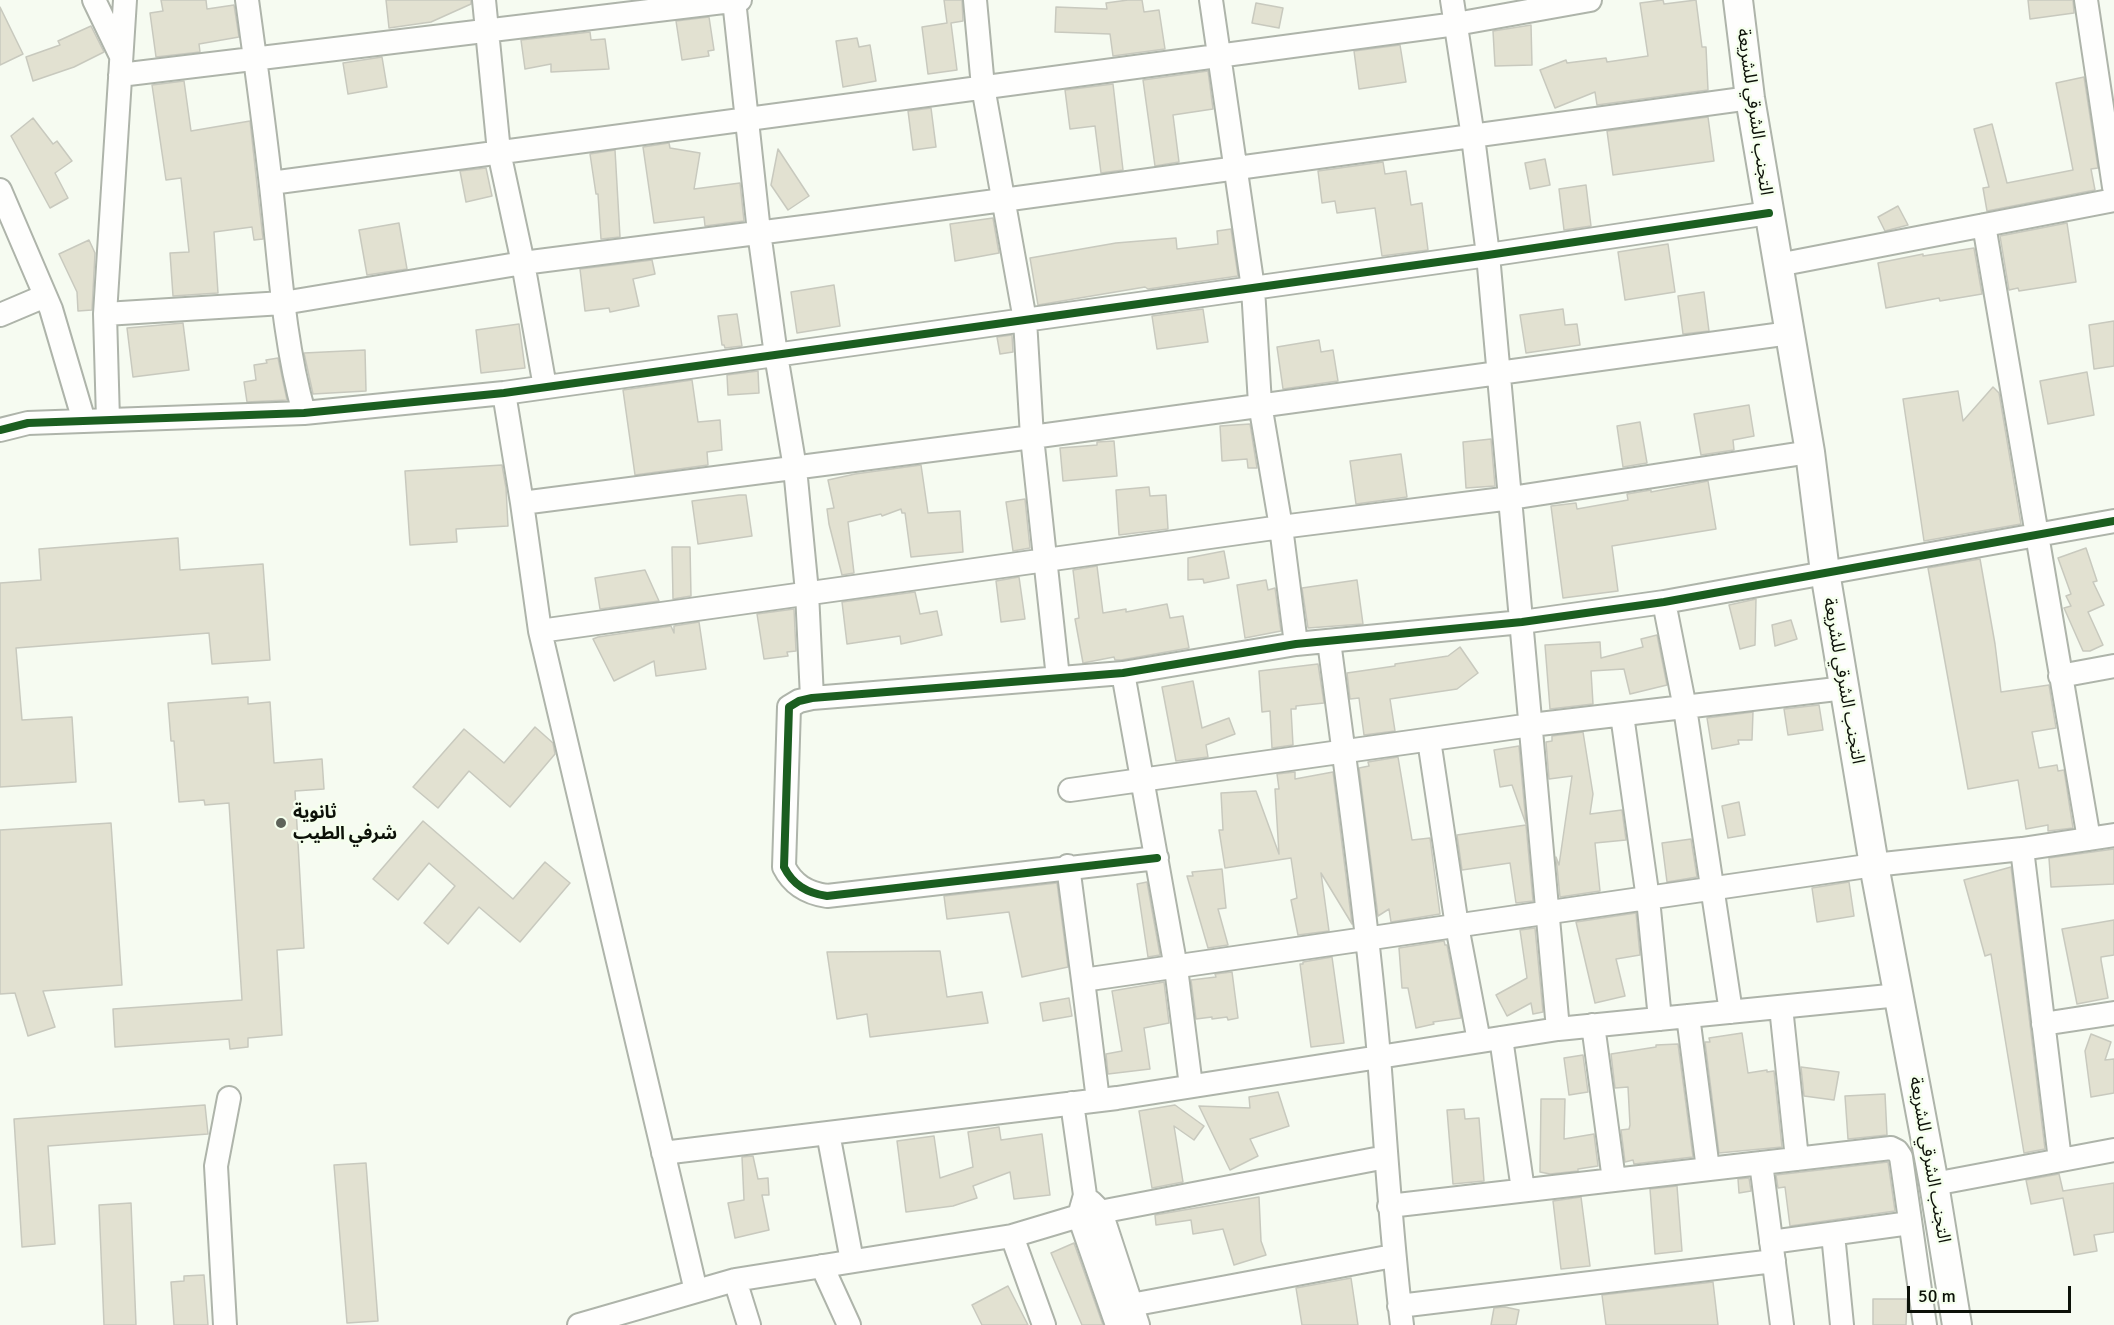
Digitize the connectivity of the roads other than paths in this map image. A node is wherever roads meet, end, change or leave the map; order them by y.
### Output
1 (94, 0) edge
2 (125, 0) edge
3 (247, 0) edge
4 (484, 0) edge
5 (736, 0) edge
6 (975, 0) edge
7 (1211, 0) edge
8 (1452, 0) edge
9 (1590, 0) edge
10 (1738, 0) edge
11 (2086, 0) edge
12 (1456, 24) junction
13 (489, 31) junction
14 (1219, 55) junction
15 (255, 60) junction
16 (120, 65) junction
17 (983, 87) junction
18 (1750, 98) junction
19 (748, 119) junction
20 (1473, 137) junction
21 (499, 152) junction
22 (1237, 168) junction
23 (271, 183) junction
24 (2114, 187) edge
25 (0, 190) edge
26 (1003, 200) junction
27 (2114, 200) edge
28 (1769, 213) junction
29 (1983, 225) junction
30 (759, 232) junction
31 (1488, 255) junction
32 (523, 263) junction
33 (1778, 265) junction
34 (1252, 288) junction
35 (45, 296) junction
36 (283, 303) junction
37 (105, 314) junction
38 (0, 315) edge
39 (1025, 320) junction
40 (1790, 333) junction
41 (776, 355) junction
42 (1500, 372) junction
43 (545, 387) junction
44 (504, 393) junction
45 (1260, 405) junction
46 (304, 412) junction
47 (108, 420) junction
48 (84, 421) junction
49 (0, 430) edge
50 (1032, 437) junction
51 (1810, 452) junction
52 (795, 468) junction
53 (1511, 498) junction
54 (522, 503) junction
55 (2114, 521) edge
56 (1281, 527) junction
57 (2036, 534) junction
58 (1044, 560) junction
59 (1825, 572) junction
60 (807, 592) junction
61 (1664, 602) junction
62 (1522, 622) junction
63 (540, 631) junction
64 (1329, 641) junction
65 (1296, 644) junction
66 (2114, 666) edge
67 (1123, 674) junction
68 (2060, 676) junction
69 (1058, 678) junction
70 (1845, 688) junction
71 (812, 698) junction
72 (1685, 708) junction
73 (1622, 715) junction
74 (1531, 725) junction
75 (1429, 740) junction
76 (1343, 752) junction
77 (1142, 780) junction
78 (1070, 790) dead end
79 (2114, 835) edge
80 (2089, 839) junction
81 (2022, 849) junction
82 (1157, 858) junction
83 (1874, 865) junction
84 (1068, 866) junction
85 (1713, 889) junction
86 (1648, 898) junction
87 (1548, 913) junction
88 (1456, 926) junction
89 (1367, 939) junction
90 (1176, 968) junction
91 (1083, 980) junction
92 (1899, 995) junction
93 (1781, 1007) junction
94 (1731, 1012) junction
95 (2114, 1013) edge
96 (1688, 1016) junction
97 (1660, 1019) junction
98 (2043, 1024) junction
99 (1593, 1025) junction
100 (1558, 1029) junction
101 (1501, 1038) junction
102 (1479, 1041) junction
103 (1379, 1057) junction
104 (1191, 1086) junction
105 (230, 1098) dead end
106 (1098, 1100) junction
107 (1072, 1103) junction
108 (828, 1133) junction
109 (2114, 1150) edge
110 (663, 1153) junction
111 (1386, 1157) junction
112 (1797, 1159) junction
113 (2060, 1160) junction
114 (1761, 1163) junction
115 (1708, 1169) junction
116 (1614, 1180) junction
117 (1934, 1184) junction
118 (1523, 1190) junction
119 (1389, 1206) junction
120 (1088, 1208) junction
121 (1910, 1222) junction
122 (1833, 1234) junction
123 (1012, 1236) junction
124 (1772, 1252) junction
125 (1393, 1256) junction
126 (852, 1261) junction
127 (822, 1266) junction
128 (735, 1280) junction
129 (696, 1291) junction
130 (1135, 1315) edge
131 (1401, 1315) edge
132 (225, 1325) edge
133 (578, 1325) edge
134 (749, 1325) edge
135 (849, 1325) edge
136 (1044, 1325) edge
137 (1117, 1325) edge
138 (1782, 1325) edge
139 (1842, 1325) edge
140 (1925, 1325) edge
141 (1957, 1325) edge

1 - 16 street
2 - 16 street
3 - 15 street
4 - 13 street
5 - 13 street
5 - 19 street
6 - 17 street
7 - 14 street
8 - 12 street
9 - 12 street
10 - 18 main road, التجنب الشرقي للشريعة
11 - 24 street
12 - 14 street
12 - 20 street
13 - 15 street
13 - 21 street
14 - 17 street
14 - 22 street
15 - 16 street
15 - 23 street
16 - 37 street
17 - 19 street
17 - 26 street
18 - 20 street
18 - 28 main road, التجنب الشرقي للشريعة
19 - 21 street
19 - 30 street
20 - 22 street
20 - 31 street
21 - 23 street
21 - 32 street
22 - 26 street
22 - 34 street
23 - 36 street
25 - 35 street
26 - 30 street
26 - 39 street
27 - 29 street
28 - 31 street
28 - 33 main road, التجنب الشرقي للشريعة
29 - 33 street
29 - 57 street
30 - 32 street
30 - 41 street
31 - 34 street
31 - 42 street
32 - 36 street
32 - 43 street
33 - 40 main road, التجنب الشرقي للشريعة
34 - 39 street
34 - 45 street
35 - 38 street
35 - 48 street
36 - 37 street
36 - 46 street
37 - 47 street
39 - 41 street
39 - 50 street
40 - 42 street
40 - 51 main road, التجنب الشرقي للشريعة
41 - 43 street
41 - 52 street
42 - 45 street
42 - 53 street
43 - 44 street
44 - 46 street
44 - 54 street
45 - 50 street
45 - 56 street
46 - 47 street
47 - 48 street
48 - 49 street
50 - 52 street
50 - 58 street
51 - 53 street
51 - 59 main road, التجنب الشرقي للشريعة
52 - 54 street
52 - 60 street
53 - 56 street
53 - 62 street
54 - 63 street
55 - 57 street
56 - 58 street
56 - 65 street
57 - 59 street
57 - 68 street
58 - 60 street
58 - 69 street
59 - 61 street
59 - 70 main road, التجنب الشرقي للشريعة
60 - 63 street
60 - 71 street
61 - 62 street
61 - 72 street
62 - 64 street
62 - 74 street
63 - 110 street
64 - 65 street
64 - 76 street
65 - 67 street
66 - 68 street
67 - 69 street
67 - 77 street
68 - 80 street
69 - 71 street
70 - 72 street
70 - 83 main road, التجنب الشرقي للشريعة
71 - 84 street
72 - 73 street
72 - 85 street
73 - 74 street
73 - 86 street
74 - 75 street
74 - 87 street
75 - 76 street
75 - 88 street
76 - 77 street
76 - 89 street
77 - 78 street
77 - 82 street
79 - 80 street
80 - 81 street
81 - 83 street
81 - 98 street
82 - 84 street
82 - 90 street
83 - 85 street
83 - 92 main road, التجنب الشرقي للشريعة
84 - 91 street
85 - 86 street
85 - 94 street
86 - 87 street
86 - 97 street
87 - 88 street
87 - 100 street
88 - 89 street
88 - 102 street
89 - 90 street
89 - 103 street
90 - 91 street
90 - 104 street
91 - 106 street
92 - 93 street
92 - 117 main road, التجنب الشرقي للشريعة
93 - 94 street
93 - 112 street
94 - 96 street
95 - 98 street
96 - 97 street
96 - 115 street
97 - 99 street
98 - 113 street
99 - 100 street
99 - 116 street
100 - 101 street
101 - 102 street
101 - 118 street
102 - 103 street
103 - 104 street
103 - 111 street
104 - 106 street
105 - 132 street
106 - 107 street
107 - 108 street
107 - 120 street
108 - 110 street
108 - 126 street
109 - 113 street
110 - 129 street
111 - 119 street
111 - 120 street
112 - 114 street
112 - 121 street
113 - 117 street
114 - 115 street
114 - 124 street
115 - 116 street
116 - 118 street
117 - 141 main road, التجنب الشرقي للشريعة
118 - 119 street
119 - 125 street
120 - 123 street
120 - 130 street
120 - 137 street
121 - 122 street
121 - 140 street
122 - 124 street
122 - 139 street
123 - 126 street
123 - 136 street
124 - 131 street
124 - 138 street
125 - 130 street
125 - 131 street
126 - 127 street
127 - 128 street
127 - 135 street
128 - 129 street
128 - 134 street
129 - 133 street

